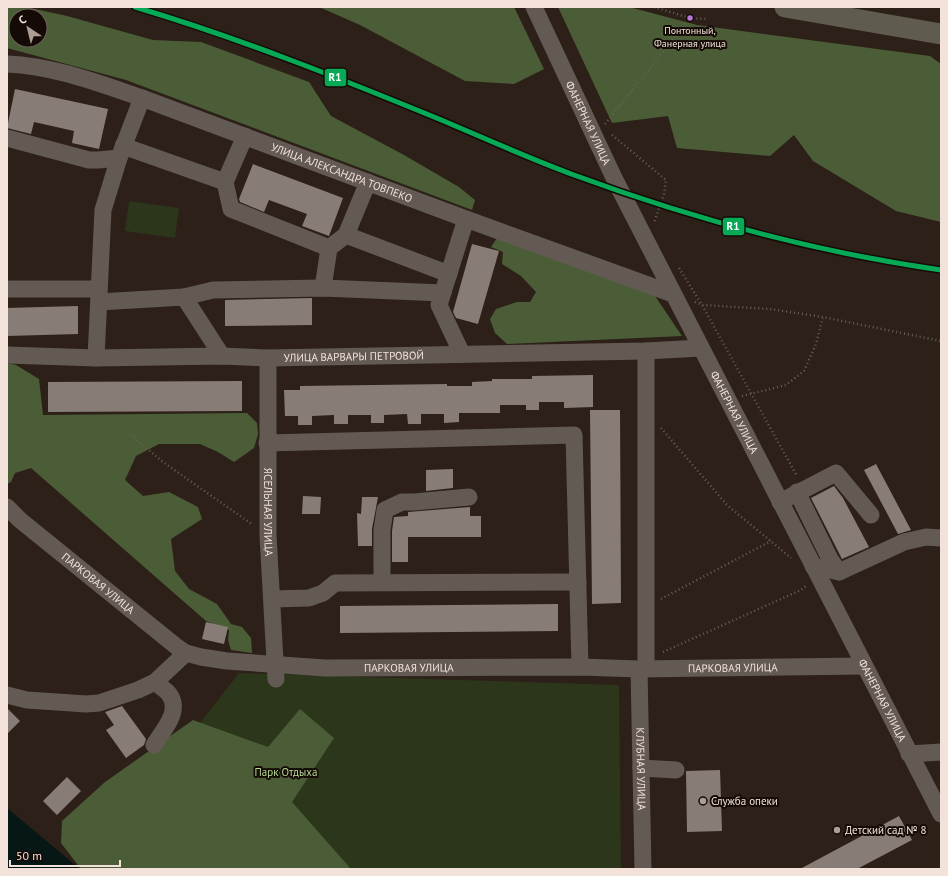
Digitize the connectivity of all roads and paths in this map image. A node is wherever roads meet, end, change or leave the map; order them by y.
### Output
1 (534, 7) edge
2 (654, 7) edge
3 (785, 7) edge
4 (690, 18) junction
5 (708, 19) dead end
6 (941, 34) edge
7 (7, 64) edge
8 (142, 98) junction
9 (602, 127) dead end
10 (608, 132) dead end
11 (245, 136) junction
12 (7, 138) edge
13 (121, 152) junction
14 (225, 182) junction
15 (368, 182) junction
16 (466, 219) junction
17 (653, 226) dead end
18 (346, 235) junction
19 (329, 248) junction
20 (678, 265) dead end
21 (449, 274) junction
22 (323, 288) junction
23 (7, 289) edge
24 (443, 293) junction
25 (674, 294) junction
26 (99, 295) junction
27 (184, 297) junction
28 (702, 305) junction
29 (823, 316) junction
30 (941, 340) edge
31 (701, 348) junction
32 (646, 351) junction
33 (462, 354) junction
34 (7, 355) edge
35 (222, 356) junction
36 (96, 358) junction
37 (268, 358) junction
38 (751, 393) junction
39 (728, 400) junction
40 (646, 409) junction
41 (131, 435) dead end
42 (267, 443) junction
43 (800, 491) junction
44 (469, 497) dead end
45 (780, 502) junction
46 (7, 507) edge
47 (871, 515) dead end
48 (268, 536) junction
49 (941, 538) edge
50 (771, 541) junction
51 (835, 565) junction
52 (816, 571) junction
53 (382, 582) junction
54 (578, 582) junction
55 (272, 599) junction
56 (646, 607) junction
57 (186, 653) junction
58 (644, 666) junction
59 (864, 666) junction
60 (580, 667) junction
61 (276, 672) junction
62 (155, 682) junction
63 (7, 695) edge
64 (154, 745) dead end
65 (941, 752) edge
66 (909, 754) junction
67 (641, 768) junction
68 (676, 770) dead end
69 (941, 814) edge
70 (643, 869) edge

1 - 25 street, ФАНЕРНАЯ УЛИЦА
2 - 4 path
3 - 6 main road
4 - 5 path
4 - 9 path
7 - 8 street, УЛИЦА АЛЕКСАНДРА ТОВПЕКО
8 - 11 street, УЛИЦА АЛЕКСАНДРА ТОВПЕКО
8 - 13 street
10 - 17 path
11 - 14 street
11 - 15 street, УЛИЦА АЛЕКСАНДРА ТОВПЕКО
12 - 13 street
13 - 14 street
13 - 26 street
14 - 19 street
15 - 16 street, УЛИЦА АЛЕКСАНДРА ТОВПЕКО
15 - 18 street
16 - 21 street
16 - 25 street, УЛИЦА АЛЕКСАНДРА ТОВПЕКО
18 - 19 street
18 - 21 street
19 - 22 street
20 - 28 path
21 - 24 street
22 - 24 street
22 - 27 street
23 - 26 street
24 - 33 street
25 - 28 path
25 - 31 street, ФАНЕРНАЯ УЛИЦА
26 - 27 street
26 - 36 street
27 - 35 street
28 - 29 path
28 - 38 path
29 - 30 path
29 - 38 path
31 - 32 street, УЛИЦА ВАРВАРЫ ПЕТРОВОЙ
31 - 39 street, ФАНЕРНАЯ УЛИЦА
32 - 33 street, УЛИЦА ВАРВАРЫ ПЕТРОВОЙ
32 - 40 street, КЛУБНАЯ УЛИЦА
33 - 37 street, УЛИЦА ВАРВАРЫ ПЕТРОВОЙ
34 - 36 street, УЛИЦА ВАРВАРЫ ПЕТРОВОЙ
35 - 36 street, УЛИЦА ВАРВАРЫ ПЕТРОВОЙ
35 - 37 street, УЛИЦА ВАРВАРЫ ПЕТРОВОЙ
37 - 42 street, ЯСЕЛЬНАЯ УЛИЦА
38 - 39 path
38 - 43 path
39 - 45 street, ФАНЕРНАЯ УЛИЦА
40 - 50 path
40 - 56 street, КЛУБНАЯ УЛИЦА
41 - 48 path
42 - 48 street, ЯСЕЛЬНАЯ УЛИЦА
42 - 54 street
43 - 45 street
43 - 47 street
43 - 51 street
44 - 53 street
45 - 52 street, ФАНЕРНАЯ УЛИЦА
46 - 57 street, ПАРКОВАЯ УЛИЦА
48 - 55 street, ЯСЕЛЬНАЯ УЛИЦА
49 - 51 street
50 - 52 path
50 - 56 path
51 - 52 street
52 - 58 path
52 - 59 street, ФАНЕРНАЯ УЛИЦА
53 - 54 street
53 - 55 street
54 - 60 street
55 - 61 street, ЯСЕЛЬНАЯ УЛИЦА
56 - 58 street, КЛУБНАЯ УЛИЦА
57 - 61 street, ПАРКОВАЯ УЛИЦА
57 - 62 street
58 - 59 street, ПАРКОВАЯ УЛИЦА
58 - 60 street, ПАРКОВАЯ УЛИЦА
58 - 67 street, КЛУБНАЯ УЛИЦА
59 - 66 street, ФАНЕРНАЯ УЛИЦА
60 - 61 street, ПАРКОВАЯ УЛИЦА
62 - 63 street
62 - 64 street
65 - 66 street
66 - 69 street, ФАНЕРНАЯ УЛИЦА
67 - 68 street
67 - 70 street, КЛУБНАЯ УЛИЦА

